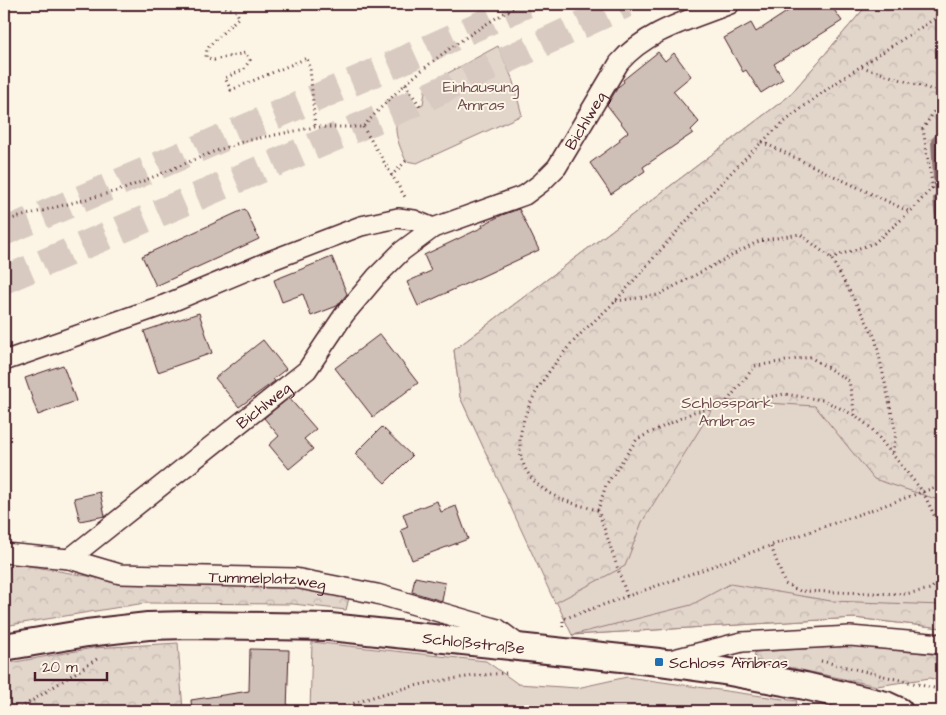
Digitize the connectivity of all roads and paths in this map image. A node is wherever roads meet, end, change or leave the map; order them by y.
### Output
1 (216, 4) edge
2 (520, 4) edge
3 (730, 4) edge
4 (942, 14) edge
5 (861, 67) junction
6 (405, 84) junction
7 (942, 93) edge
8 (942, 99) edge
9 (420, 106) dead end
10 (315, 127) junction
11 (363, 127) junction
12 (762, 142) junction
13 (406, 161) dead end
14 (390, 176) junction
15 (942, 177) edge
16 (933, 189) junction
17 (942, 191) edge
18 (910, 212) junction
19 (408, 219) junction
20 (4, 220) edge
21 (433, 228) junction
22 (831, 258) junction
23 (616, 301) junction
24 (4, 361) edge
25 (724, 406) junction
26 (856, 416) junction
27 (893, 453) junction
28 (942, 485) edge
29 (923, 492) junction
30 (598, 510) junction
31 (771, 546) junction
32 (4, 554) edge
33 (69, 559) junction
34 (627, 596) junction
35 (942, 644) edge
36 (4, 646) edge
37 (522, 647) junction
38 (107, 653) dead end
39 (564, 653) junction
40 (817, 660) dead end
41 (659, 662) junction
42 (509, 673) dead end
43 (942, 690) edge
44 (16, 711) edge
45 (335, 711) edge
46 (899, 711) edge

1 - 10 path
2 - 6 path
3 - 21 street, Bichlweg
4 - 5 path
5 - 7 path
5 - 12 path
6 - 9 path
6 - 11 path
8 - 16 path
10 - 11 path
10 - 20 path
11 - 14 path
12 - 18 path
12 - 23 path
13 - 14 path
14 - 19 path
15 - 16 path
16 - 17 path
16 - 18 path
18 - 22 path
19 - 21 street
19 - 24 street
21 - 33 street, Bichlweg
22 - 23 path
22 - 27 path
23 - 30 path
25 - 26 path
25 - 26 path
25 - 30 path
26 - 27 path
27 - 29 path
28 - 29 path
29 - 31 path
29 - 31 path
30 - 34 path
31 - 34 path
32 - 33 street, Tummelplatzweg
33 - 37 street, Tummelplatzweg
34 - 39 path
35 - 41 street, Schloßstraße
36 - 37 main road, Schloßstraße
37 - 39 main road, Schloßstraße
38 - 44 path
39 - 41 main road, Schloßstraße
40 - 43 path
41 - 46 main road
42 - 45 path

